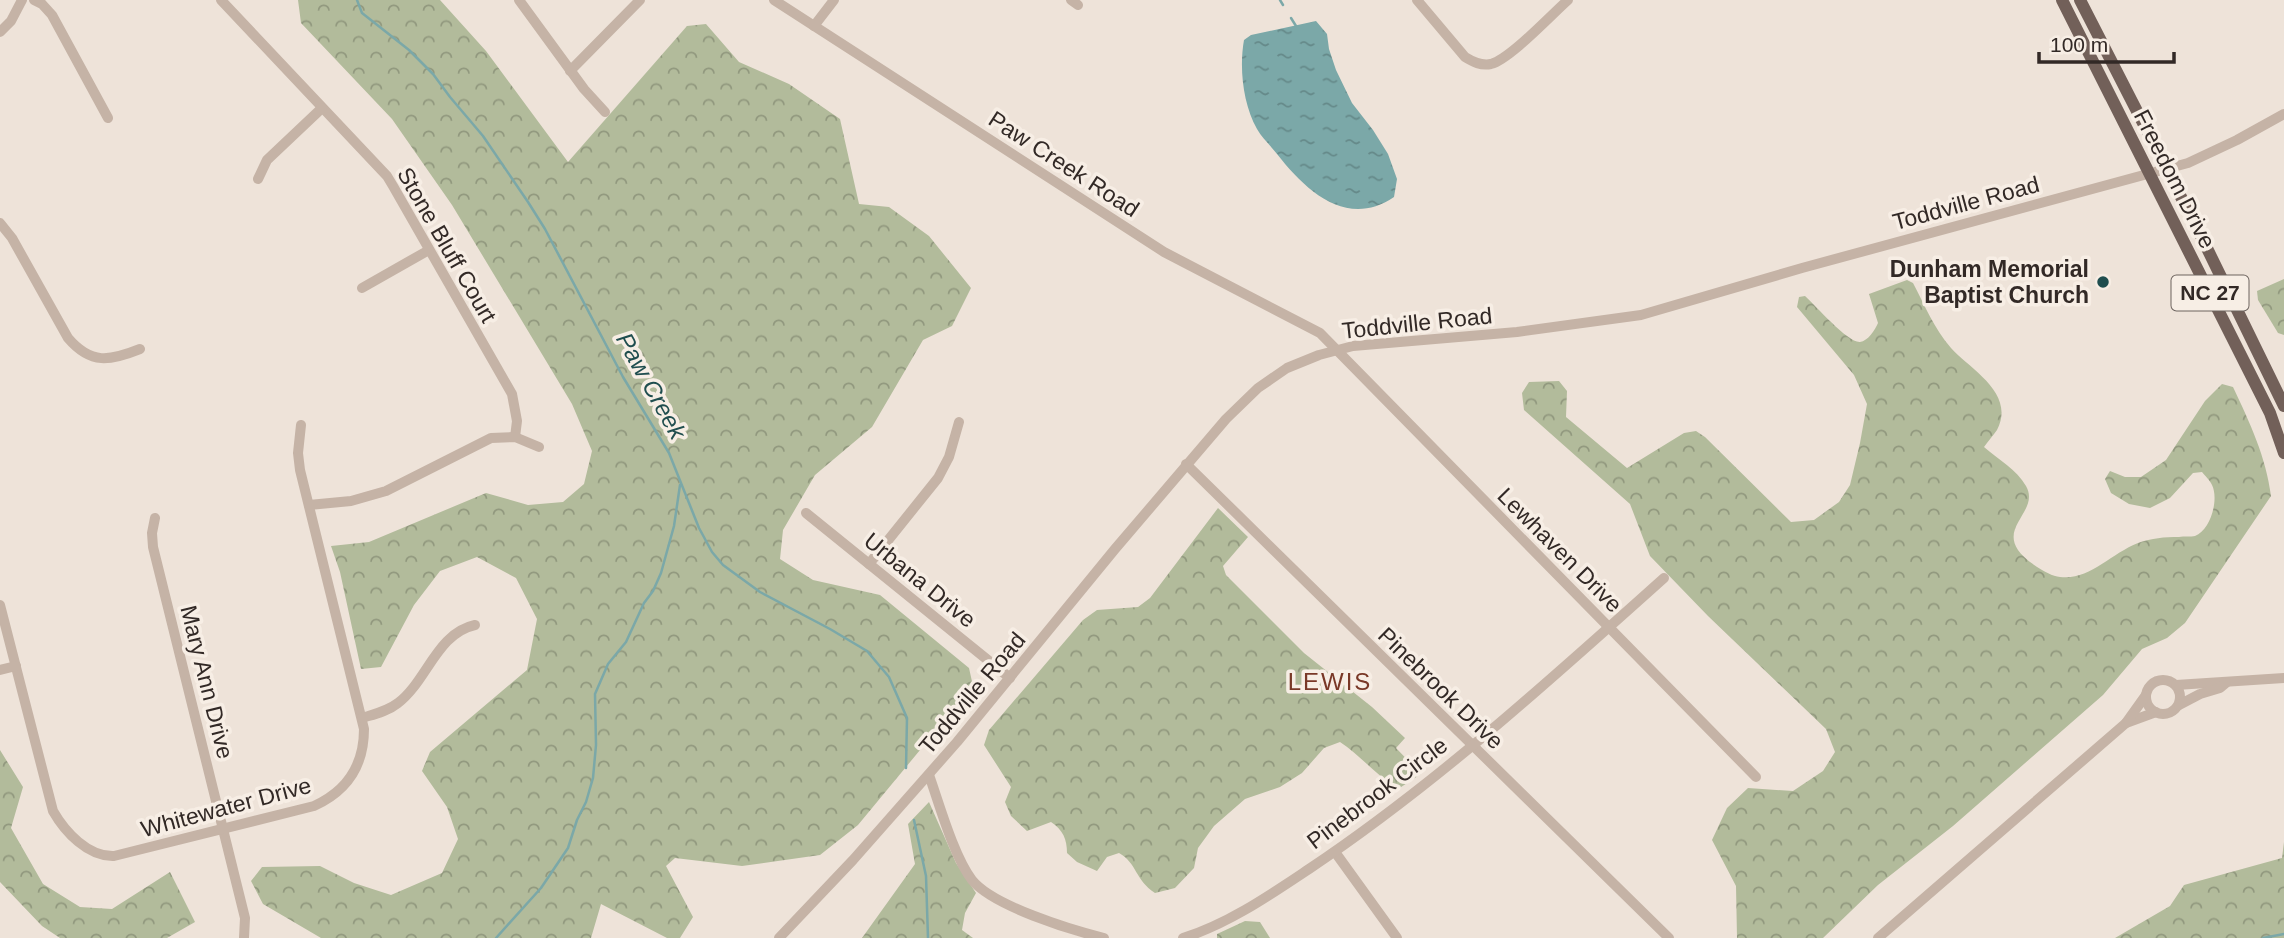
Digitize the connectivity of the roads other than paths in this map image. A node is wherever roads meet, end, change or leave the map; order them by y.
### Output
1 (22, 0) edge
2 (34, 0) edge
3 (221, 0) edge
4 (519, 0) edge
5 (640, 0) edge
6 (774, 0) edge
7 (834, 0) edge
8 (1418, 0) edge
9 (1568, 0) edge
10 (2063, 0) edge
11 (2080, 0) edge
12 (814, 26) junction
13 (0, 32) edge
14 (570, 71) junction
15 (322, 108) junction
16 (605, 112) dead end
17 (2284, 114) edge
18 (108, 118) dead end
19 (2165, 169) junction
20 (2148, 173) junction
21 (258, 178) dead end
22 (0, 223) edge
23 (429, 250) junction
24 (362, 288) dead end
25 (140, 349) dead end
26 (1338, 349) junction
27 (2284, 406) edge
28 (959, 422) dead end
29 (301, 425) dead end
30 (515, 437) junction
31 (539, 447) dead end
32 (2284, 453) edge
33 (1186, 464) junction
34 (309, 505) junction
35 (806, 513) dead end
36 (155, 518) dead end
37 (869, 564) junction
38 (1664, 578) dead end
39 (0, 605) edge
40 (475, 625) dead end
41 (1609, 627) junction
42 (16, 666) junction
43 (0, 670) edge
44 (1010, 678) junction
45 (2284, 678) edge
46 (2226, 683) junction
47 (2176, 685) junction
48 (2146, 695) junction
49 (2179, 705) junction
50 (2156, 712) junction
51 (362, 718) junction
52 (2126, 723) junction
53 (1472, 745) junction
54 (929, 775) junction
55 (1756, 777) dead end
56 (224, 829) junction
57 (1335, 852) junction
58 (244, 938) edge
59 (779, 938) edge
60 (1104, 938) edge
61 (1183, 938) edge
62 (1397, 938) edge
63 (1669, 938) edge
64 (1878, 938) edge

1 - 13 street
2 - 18 street
3 - 15 street, Stone Bluff Court
4 - 14 street
5 - 14 street
6 - 12 street, Paw Creek Road
7 - 12 street
8 - 9 street
10 - 20 main road, Freedom Drive / NC 27
11 - 19 main road, Freedom Drive / NC 27
12 - 26 street, Paw Creek Road
14 - 16 street
15 - 21 street
15 - 23 street, Stone Bluff Court
17 - 19 street, Toddville Road
19 - 20 street, Toddville Road
19 - 27 main road, Freedom Drive / NC 27
20 - 26 street, Toddville Road
20 - 32 main road, Freedom Drive / NC 27
22 - 25 street
23 - 24 street
23 - 30 street, Stone Bluff Court
26 - 33 street, Toddville Road
26 - 41 street, Lewhaven Drive
28 - 37 street
29 - 34 street, Whitewater Drive
30 - 31 street
30 - 34 street
33 - 44 street, Toddville Road
33 - 53 street, Pinebrook Drive
34 - 51 street, Whitewater Drive
35 - 37 street, Urbana Drive
36 - 56 street, Mary Ann Drive
37 - 44 street, Urbana Drive
38 - 41 street, Pinebrook Circle
39 - 42 street, Whitewater Drive
40 - 51 street
41 - 53 street, Pinebrook Circle
41 - 55 street, Lewhaven Drive
42 - 43 street
42 - 56 street, Whitewater Drive
44 - 54 street, Toddville Road
45 - 46 street
46 - 47 street
46 - 49 street
47 - 48 street
47 - 49 street
48 - 50 street
48 - 52 street
49 - 50 street
50 - 52 street
51 - 56 street, Whitewater Drive
52 - 64 street
53 - 57 street, Pinebrook Circle
53 - 63 street, Pinebrook Drive
54 - 59 street, Toddville Road
54 - 60 street
56 - 58 street, Mary Ann Drive
57 - 61 street, Pinebrook Circle
57 - 62 street

